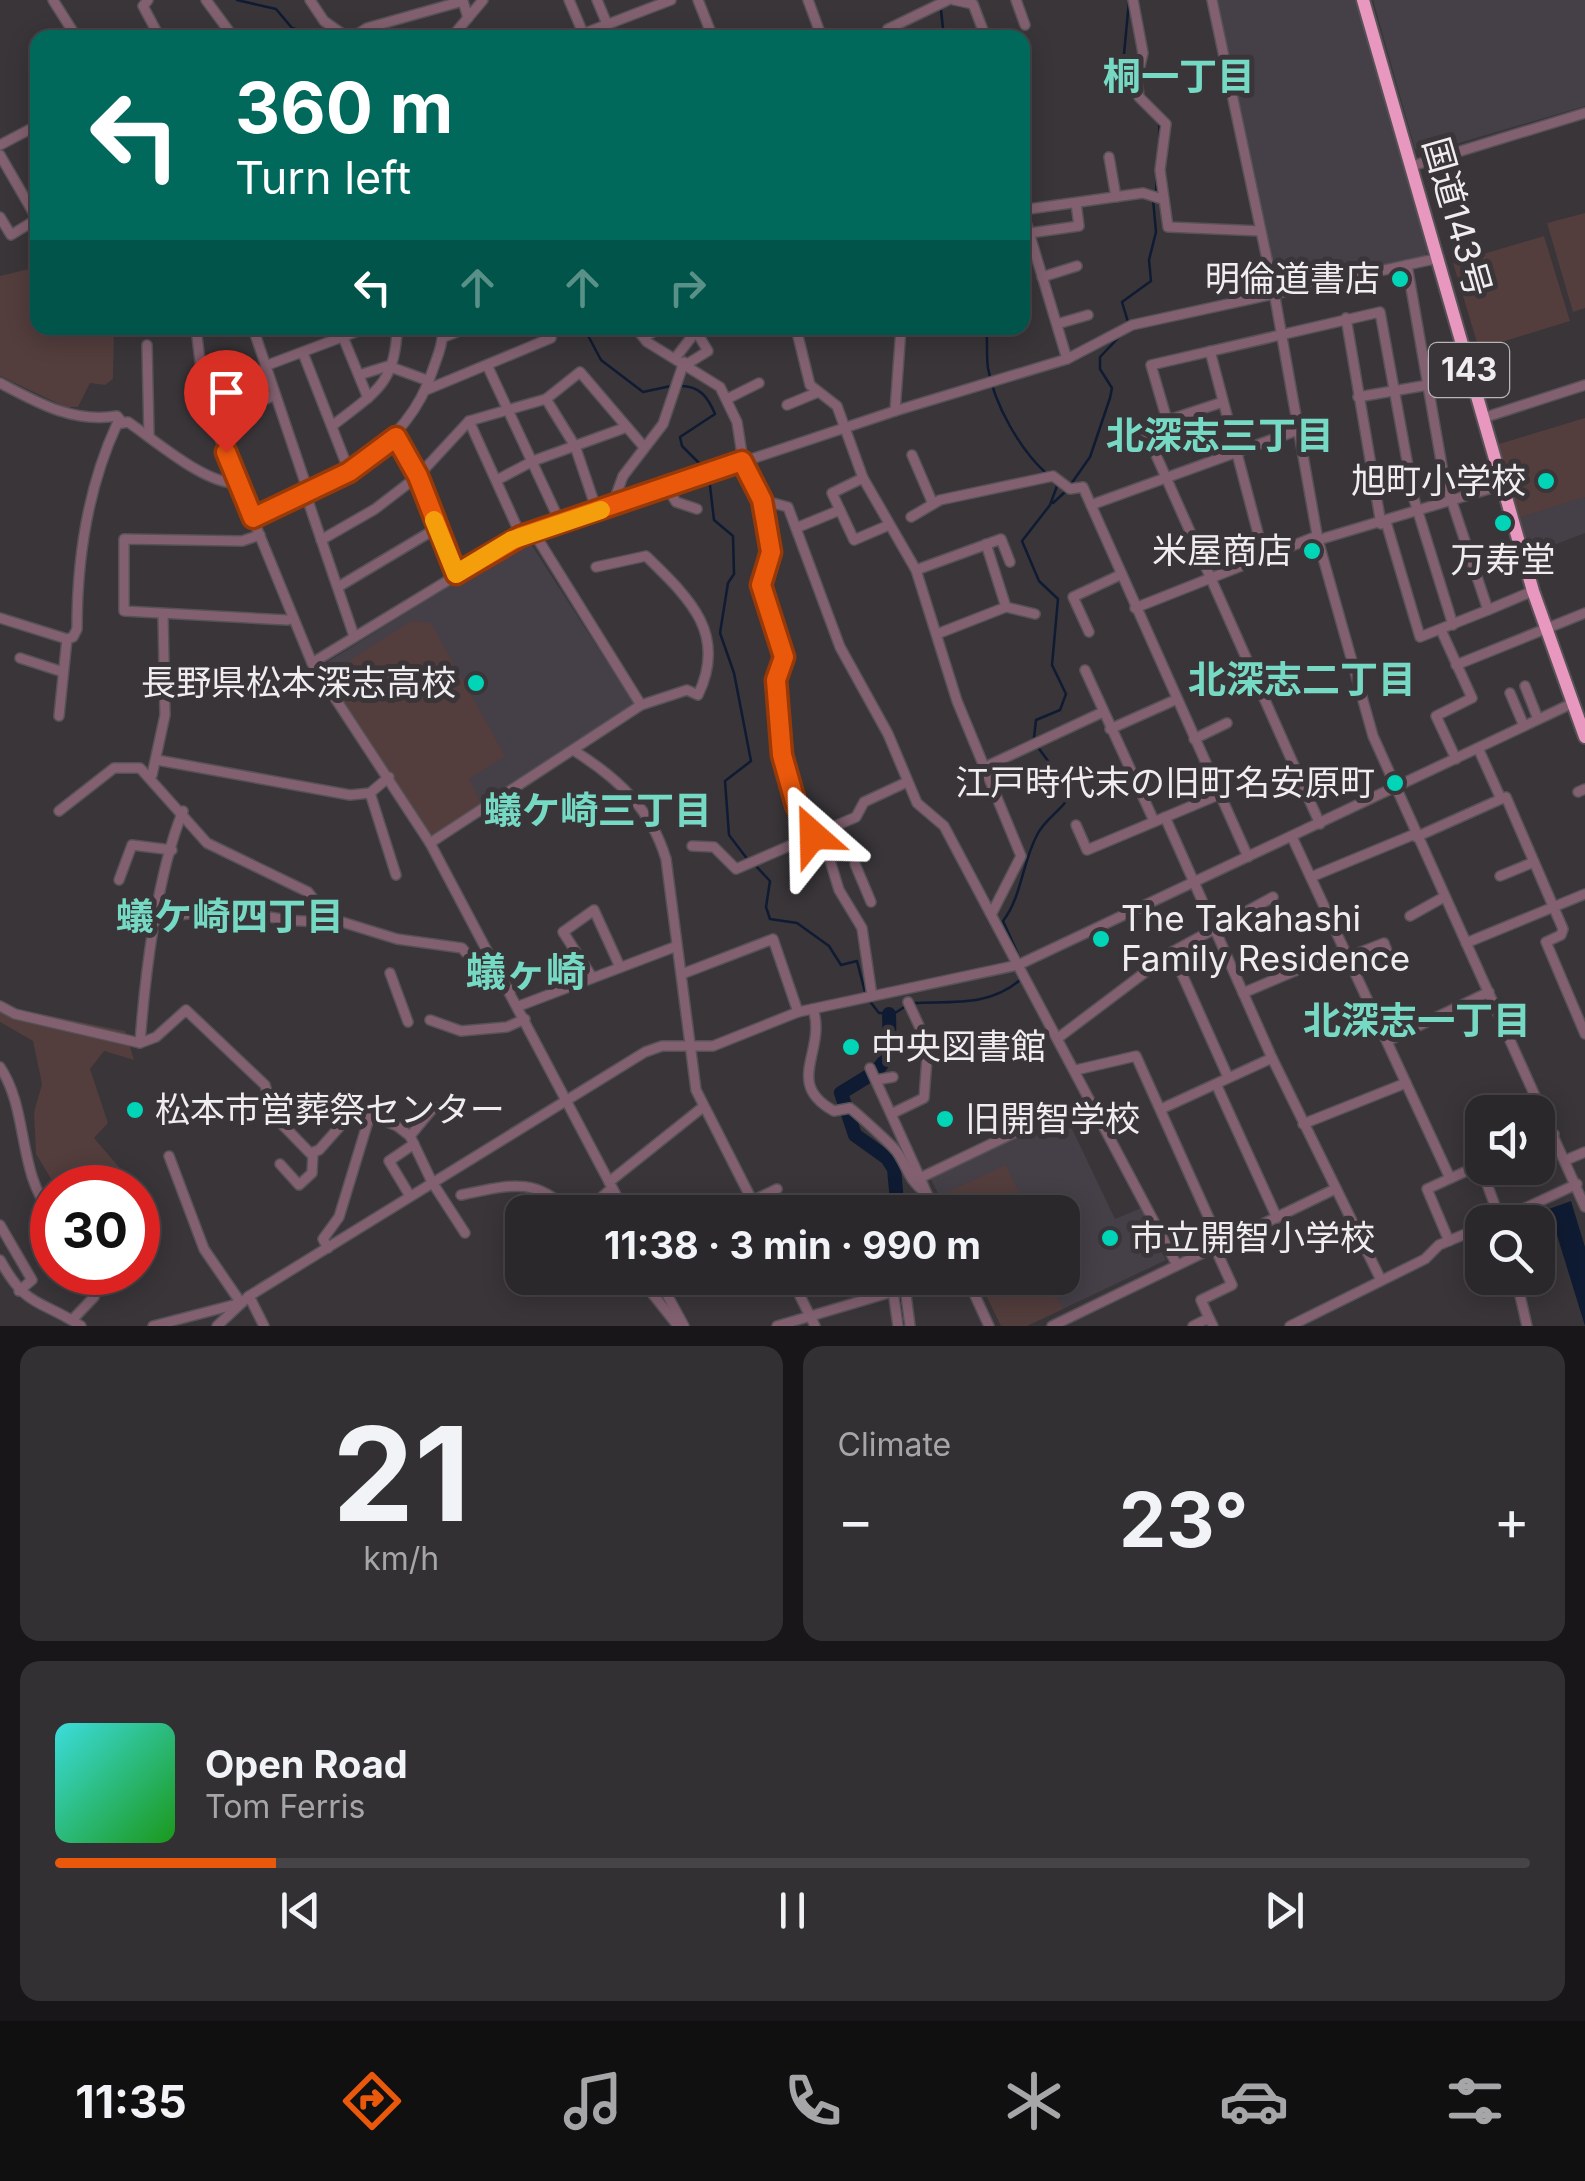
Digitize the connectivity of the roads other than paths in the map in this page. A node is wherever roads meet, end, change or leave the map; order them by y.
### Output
1 (53, 0) edge
2 (148, 0) edge
3 (206, 0) edge
4 (310, 0) edge
5 (483, 0) edge
6 (569, 0) edge
7 (597, 0) edge
8 (672, 0) edge
9 (698, 0) edge
10 (808, 0) edge
11 (951, 0) edge
12 (1016, 0) edge
13 (1133, 0) edge
14 (1212, 0) edge
15 (1364, 0) edge
16 (975, 1) edge
17 (937, 2) edge
18 (468, 18) junction
19 (607, 24) junction
20 (1025, 26) dead end
21 (70, 30) edge
22 (156, 30) edge
23 (228, 30) edge
24 (337, 30) edge
25 (363, 30) edge
26 (458, 30) edge
27 (582, 30) edge
28 (591, 30) edge
29 (709, 30) edge
30 (819, 30) edge
31 (888, 30) edge
32 (984, 30) edge
33 (1585, 113) edge
34 (30, 129) edge
35 (0, 145) edge
36 (0, 155) edge
37 (1109, 157) dead end
38 (1412, 166) junction
39 (1116, 197) junction
40 (1162, 199) junction
41 (1076, 203) junction
42 (30, 207) edge
43 (1030, 209) edge
44 (0, 216) edge
45 (30, 223) edge
46 (1262, 231) junction
47 (1030, 234) joint
48 (1439, 258) junction
49 (1407, 265) junction
50 (1077, 266) dead end
51 (1042, 277) junction
52 (1274, 292) junction
53 (1088, 315) dead end
54 (1346, 318) junction
55 (1057, 324) junction
56 (1281, 334) junction
57 (197, 335) edge
58 (255, 335) edge
59 (346, 335) edge
60 (397, 335) edge
61 (442, 335) edge
62 (548, 335) edge
63 (648, 335) edge
64 (694, 335) edge
65 (700, 335) edge
66 (797, 335) edge
67 (900, 335) edge
68 (343, 337) junction
69 (644, 337) joint
70 (148, 345) dead end
71 (1210, 351) junction
72 (303, 352) junction
73 (1067, 360) junction
74 (682, 361) junction
75 (486, 365) junction
76 (266, 366) junction
77 (394, 368) junction
78 (359, 376) junction
79 (0, 383) edge
80 (759, 383) dead end
81 (1585, 384) edge
82 (1428, 385) junction
83 (428, 386) junction
84 (1394, 391) junction
85 (816, 393) junction
86 (275, 394) junction
87 (1358, 397) junction
88 (368, 398) junction
89 (546, 399) junction
90 (727, 399) junction
91 (1223, 402) junction
92 (787, 405) dead end
93 (508, 409) junction
94 (895, 412) junction
95 (1483, 418) junction
96 (1167, 420) junction
97 (469, 421) junction
98 (122, 422) junction
99 (213, 422) junction
100 (332, 426) junction
101 (627, 427) junction
102 (844, 428) junction
103 (1298, 430) junction
104 (149, 436) junction
105 (396, 437) junction
106 (575, 446) junction
107 (644, 447) junction
108 (1236, 450) junction
109 (912, 456) dead end
110 (533, 460) junction
111 (742, 461) junction
112 (349, 472) junction
113 (418, 476) junction
114 (863, 478) junction
115 (1164, 478) junction
116 (496, 480) junction
117 (238, 484) junction
118 (1502, 484) junction
119 (667, 487) junction
120 (308, 494) junction
121 (762, 500) junction
122 (1454, 500) junction
123 (933, 504) junction
124 (1092, 505) junction
125 (612, 506) junction
126 (697, 509) dead end
127 (840, 510) junction
128 (597, 511) junction
129 (1419, 512) junction
130 (911, 517) dead end
131 (253, 518) junction
132 (1383, 523) junction
133 (561, 524) junction
134 (889, 526) junction
135 (437, 528) junction
136 (796, 528) junction
137 (534, 533) junction
138 (260, 535) junction
139 (521, 536) junction
140 (1317, 538) junction
141 (321, 540) junction
142 (986, 544) junction
143 (1264, 556) junction
144 (1010, 562) dead end
145 (596, 567) dead end
146 (916, 570) junction
147 (456, 574) junction
148 (1120, 575) junction
149 (1208, 578) junction
150 (338, 587) junction
151 (1534, 591) junction
152 (1006, 607) junction
153 (1135, 608) junction
154 (1488, 610) junction
155 (1585, 613) edge
156 (163, 614) junction
157 (1035, 614) dead end
158 (0, 618) edge
159 (288, 620) dead end
160 (1453, 625) junction
161 (1546, 628) junction
162 (1442, 630) junction
163 (1089, 632) dead end
164 (938, 634) junction
165 (354, 636) junction
166 (66, 639) junction
167 (20, 658) dead end
168 (312, 663) junction
169 (1456, 665) junction
170 (1085, 670) dead end
171 (63, 672) junction
172 (1525, 686) dead end
173 (1510, 693) dead end
174 (1175, 700) junction
175 (1573, 703) junction
176 (642, 705) junction
177 (1103, 712) junction
178 (60, 716) dead end
179 (1538, 720) junction
180 (1227, 723) dead end
181 (1524, 726) junction
182 (1110, 729) junction
183 (1585, 736) edge
184 (1194, 739) junction
185 (1478, 748) junction
186 (573, 750) junction
187 (1456, 759) junction
188 (157, 760) junction
189 (985, 766) junction
190 (152, 776) junction
191 (389, 777) junction
192 (907, 782) junction
193 (1393, 790) junction
194 (370, 793) junction
195 (1218, 794) junction
196 (1501, 800) junction
197 (59, 811) dead end
198 (183, 811) junction
199 (1165, 817) junction
200 (1154, 822) junction
201 (1076, 824) dead end
202 (1320, 824) junction
203 (813, 835) junction
204 (1416, 836) junction
205 (1292, 837) junction
206 (430, 843) junction
207 (692, 846) dead end
208 (172, 850) junction
209 (1248, 857) junction
210 (1534, 862) junction
211 (855, 864) dead end
212 (396, 875) dead end
213 (1500, 876) dead end
214 (1311, 878) junction
215 (119, 880) dead end
216 (1194, 882) junction
217 (1585, 894) edge
218 (1444, 896) junction
219 (1273, 897) dead end
220 (871, 902) dead end
221 (1553, 906) junction
222 (992, 913) junction
223 (158, 916) junction
224 (1410, 916) dead end
225 (328, 918) junction
226 (1214, 926) junction
227 (1466, 943) junction
228 (677, 946) junction
229 (1172, 952) junction
230 (1346, 954) junction
231 (1388, 954) dead end
232 (620, 967) junction
233 (1022, 969) junction
234 (390, 973) dead end
235 (682, 974) junction
236 (592, 978) junction
237 (511, 990) junction
238 (1490, 992) junction
239 (1243, 993) junction
240 (869, 997) junction
241 (909, 1004) dead end
242 (0, 1006) edge
243 (519, 1006) junction
244 (814, 1009) junction
245 (798, 1012) junction
246 (525, 1019) junction
247 (430, 1020) dead end
248 (408, 1022) dead end
249 (1585, 1034) edge
250 (1058, 1038) junction
251 (1387, 1041) junction
252 (140, 1043) junction
253 (692, 1045) junction
254 (1272, 1058) junction
255 (0, 1067) edge
256 (870, 1068) dead end
257 (1076, 1070) junction
258 (892, 1077) dead end
259 (1228, 1078) junction
260 (876, 1080) junction
261 (9, 1084) junction
262 (1216, 1084) junction
263 (1406, 1084) junction
264 (0, 1094) edge
265 (1536, 1095) edge
266 (567, 1100) junction
267 (434, 1107) dead end
268 (704, 1107) junction
269 (1064, 1109) dead end
270 (1161, 1110) junction
271 (892, 1113) junction
272 (370, 1115) junction
273 (1303, 1124) junction
274 (1555, 1136) edge
275 (412, 1140) junction
276 (1585, 1152) edge
277 (314, 1153) junction
278 (168, 1156) dead end
279 (1566, 1160) junction
280 (280, 1164) dead end
281 (30, 1167) edge
282 (1465, 1172) edge
283 (920, 1178) junction
284 (1450, 1178) junction
285 (432, 1182) junction
286 (1577, 1184) junction
287 (611, 1185) junction
288 (777, 1189) dead end
289 (1335, 1189) junction
290 (925, 1192) junction
291 (461, 1194) dead end
292 (554, 1195) edge
293 (603, 1195) edge
294 (616, 1195) edge
295 (749, 1195) edge
296 (764, 1195) edge
297 (926, 1195) edge
298 (410, 1196) junction
299 (1534, 1205) edge
300 (1585, 1208) edge
301 (1278, 1218) junction
302 (0, 1225) edge
303 (465, 1233) dead end
304 (1465, 1235) edge
305 (1449, 1241) junction
306 (1218, 1246) junction
307 (328, 1248) junction
308 (0, 1260) edge
309 (1177, 1264) junction
310 (1381, 1280) junction
311 (0, 1288) edge
312 (16, 1288) junction
313 (93, 1295) edge
314 (653, 1295) edge
315 (665, 1295) edge
316 (799, 1295) edge
317 (883, 1295) edge
318 (899, 1295) edge
319 (901, 1295) edge
320 (975, 1295) edge
321 (1520, 1295) edge
322 (245, 1299) junction
323 (1079, 1312) junction
324 (813, 1321) edge
325 (1211, 1322) edge
326 (77, 1323) edge
327 (676, 1325) edge
328 (153, 1326) edge
329 (217, 1326) edge
330 (264, 1326) edge
331 (776, 1326) edge
332 (898, 1326) edge
333 (910, 1326) edge
334 (989, 1326) edge
335 (1052, 1326) edge
336 (1086, 1326) edge
337 (1194, 1326) edge
338 (1290, 1326) edge
339 (1527, 1326) edge

1 - 21 street
2 - 22 street
3 - 23 street
4 - 24 street
5 - 18 street
6 - 27 street
7 - 19 street
8 - 19 street
9 - 29 street
10 - 30 street
11 - 16 street
11 - 17 street
12 - 20 street
13 - 40 street
14 - 46 street
15 - 38 highway, 国道143号 / 143
16 - 32 street
17 - 31 street
18 - 25 street
18 - 26 street
19 - 28 street
33 - 38 street
34 - 35 street
36 - 42 street
37 - 39 street
38 - 48 highway, 国道143号 / 143
39 - 40 street
39 - 41 street
40 - 46 street
41 - 43 street
41 - 47 street
44 - 45 street
46 - 52 street
47 - 51 street
48 - 49 street
48 - 95 highway, 国道143号 / 143
49 - 52 street
49 - 82 street
50 - 51 street
51 - 55 street
52 - 56 street
52 - 73 street
53 - 55 street
54 - 56 street
54 - 84 street
54 - 87 street
55 - 73 street
56 - 71 street
56 - 103 street
57 - 99 street
58 - 76 street
59 - 68 street
60 - 77 street
61 - 83 street
62 - 75 street
63 - 69 street
64 - 74 street
65 - 74 street
66 - 85 street
67 - 94 street
68 - 72 street
68 - 78 street
69 - 74 street
70 - 104 street
71 - 91 street
71 - 96 street
72 - 76 street
72 - 100 street
73 - 94 street
74 - 90 street
74 - 107 street
75 - 83 street
75 - 93 street
76 - 86 street
77 - 78 street
77 - 83 street
77 - 88 street
78 - 88 street
79 - 98 street
80 - 90 street
81 - 95 street
82 - 84 street
82 - 122 street
83 - 105 street
84 - 87 street
84 - 129 street
85 - 92 street
85 - 102 street
86 - 99 street
86 - 120 street
87 - 132 street
88 - 100 street
89 - 93 street
89 - 101 street
89 - 106 street
90 - 111 street
91 - 96 street
91 - 108 street
93 - 97 street
93 - 110 street
94 - 102 street
95 - 118 highway, 国道143号 / 143
96 - 115 street
97 - 113 street
97 - 116 street
98 - 104 street
98 - 166 street
99 - 117 street
100 - 112 street
101 - 106 street
101 - 107 street
102 - 111 street
102 - 114 street
103 - 108 street
103 - 140 street
104 - 117 street
105 - 112 street
105 - 113 street
106 - 110 street
106 - 128 street
107 - 125 street
108 - 115 street
108 - 143 street
109 - 123 street
110 - 116 street
110 - 133 street
111 - 119 street
111 - 121 street
112 - 120 street
113 - 135 street
113 - 141 street
114 - 127 street
114 - 134 street
115 - 124 street
115 - 149 street
116 - 139 street
117 - 131 street
118 - 122 street
118 - 151 highway, 国道143号 / 143
119 - 125 street
119 - 126 street
120 - 131 street
120 - 141 street
121 - 136 street
121 - 203 street
122 - 129 street
122 - 154 street
123 - 124 street
123 - 130 street
124 - 148 street
125 - 128 street
127 - 134 street
127 - 136 street
128 - 133 street
129 - 132 street
129 - 160 street
131 - 138 street
132 - 140 street
132 - 162 street
133 - 137 street
134 - 146 street
135 - 147 street
135 - 150 street
136 - 192 street
137 - 139 street
137 - 176 street
138 - 156 street
138 - 168 street
139 - 147 street
140 - 143 street
140 - 193 street
141 - 150 street
142 - 144 street
142 - 146 street
142 - 152 street
143 - 149 street
145 - 176 street
146 - 164 street
147 - 165 street
148 - 153 street
148 - 163 street
149 - 153 street
149 - 202 street
150 - 165 street
151 - 154 street
151 - 161 highway, 国道143号 / 143
152 - 157 street
152 - 164 street
153 - 174 street
154 - 160 street
155 - 161 street
156 - 159 street
156 - 188 street
158 - 166 street
160 - 162 street
161 - 169 street
161 - 175 highway, 国道143号 / 143
162 - 169 street
164 - 189 street
165 - 168 street
166 - 171 street
167 - 171 street
168 - 191 street
169 - 187 street
170 - 177 street
171 - 178 street
172 - 179 street
173 - 181 street
174 - 182 street
174 - 184 street
175 - 179 street
175 - 183 highway, 国道143号 / 143
176 - 186 street
177 - 182 street
177 - 189 street
179 - 181 street
180 - 184 street
181 - 185 street
182 - 200 street
184 - 195 street
185 - 187 street
185 - 196 street
186 - 206 street
186 - 228 street
187 - 193 street
188 - 190 street
188 - 194 street
189 - 222 street
190 - 197 street
190 - 198 street
191 - 194 street
191 - 206 street
192 - 203 street
192 - 222 street
193 - 202 street
193 - 204 street
194 - 212 street
195 - 199 street
195 - 209 street
196 - 204 street
196 - 210 street
198 - 208 street
198 - 225 street
199 - 200 street
199 - 216 street
200 - 201 street
202 - 205 street
203 - 207 street
203 - 240 street
204 - 214 street
204 - 218 street
205 - 209 street
205 - 214 street
206 - 237 street
208 - 215 street
208 - 223 street
209 - 216 street
210 - 213 street
210 - 221 street
211 - 220 street
214 - 230 street
216 - 226 street
216 - 233 street
217 - 221 street
218 - 224 street
218 - 227 street
219 - 226 street
221 - 227 street
221 - 249 street
222 - 233 street
223 - 225 street
223 - 252 street
225 - 237 street
226 - 229 street
226 - 239 street
227 - 238 street
228 - 232 street
228 - 235 street
229 - 250 street
229 - 259 street
230 - 231 street
230 - 239 street
230 - 251 street
232 - 236 street
232 - 236 street
233 - 240 street
233 - 250 street
234 - 248 street
235 - 245 street
235 - 253 street
236 - 243 street
237 - 243 street
238 - 251 street
238 - 265 street
239 - 254 street
240 - 244 street
241 - 271 street
242 - 252 street
243 - 246 street
244 - 245 street
244 - 290 street
245 - 253 street
246 - 247 street
246 - 266 street
250 - 257 street
251 - 263 street
252 - 277 street
253 - 266 street
253 - 268 street
254 - 259 street
254 - 273 street
255 - 261 street
256 - 260 street
257 - 270 street
257 - 309 street
258 - 260 street
259 - 262 street
260 - 271 street
261 - 264 street
261 - 281 street
262 - 270 street
262 - 301 street
263 - 273 street
263 - 284 street
266 - 285 street
266 - 287 street
267 - 275 street
268 - 287 street
268 - 295 street
269 - 283 street
270 - 306 street
271 - 283 street
272 - 275 street
272 - 277 street
272 - 307 street
273 - 289 street
274 - 279 street
275 - 285 street
275 - 298 street
276 - 279 street
277 - 280 street
278 - 322 street
279 - 286 street
282 - 284 street
283 - 290 street
284 - 305 street
285 - 298 street
285 - 303 street
286 - 299 street
286 - 300 street
287 - 293 street
287 - 294 street
288 - 296 street
289 - 301 street
289 - 310 street
290 - 297 street
291 - 292 street
298 - 307 street
301 - 306 street
302 - 312 street
304 - 305 street
305 - 310 street
306 - 309 street
306 - 325 street
307 - 322 street
308 - 312 street
309 - 323 street
310 - 338 street
311 - 312 street
312 - 326 street
313 - 326 street
314 - 327 street
315 - 327 street
316 - 324 street
317 - 324 street
318 - 332 street
319 - 333 street
320 - 334 street
321 - 339 street
322 - 328 street
322 - 329 street
322 - 330 street
323 - 335 street
323 - 336 street
324 - 331 street
325 - 337 street

